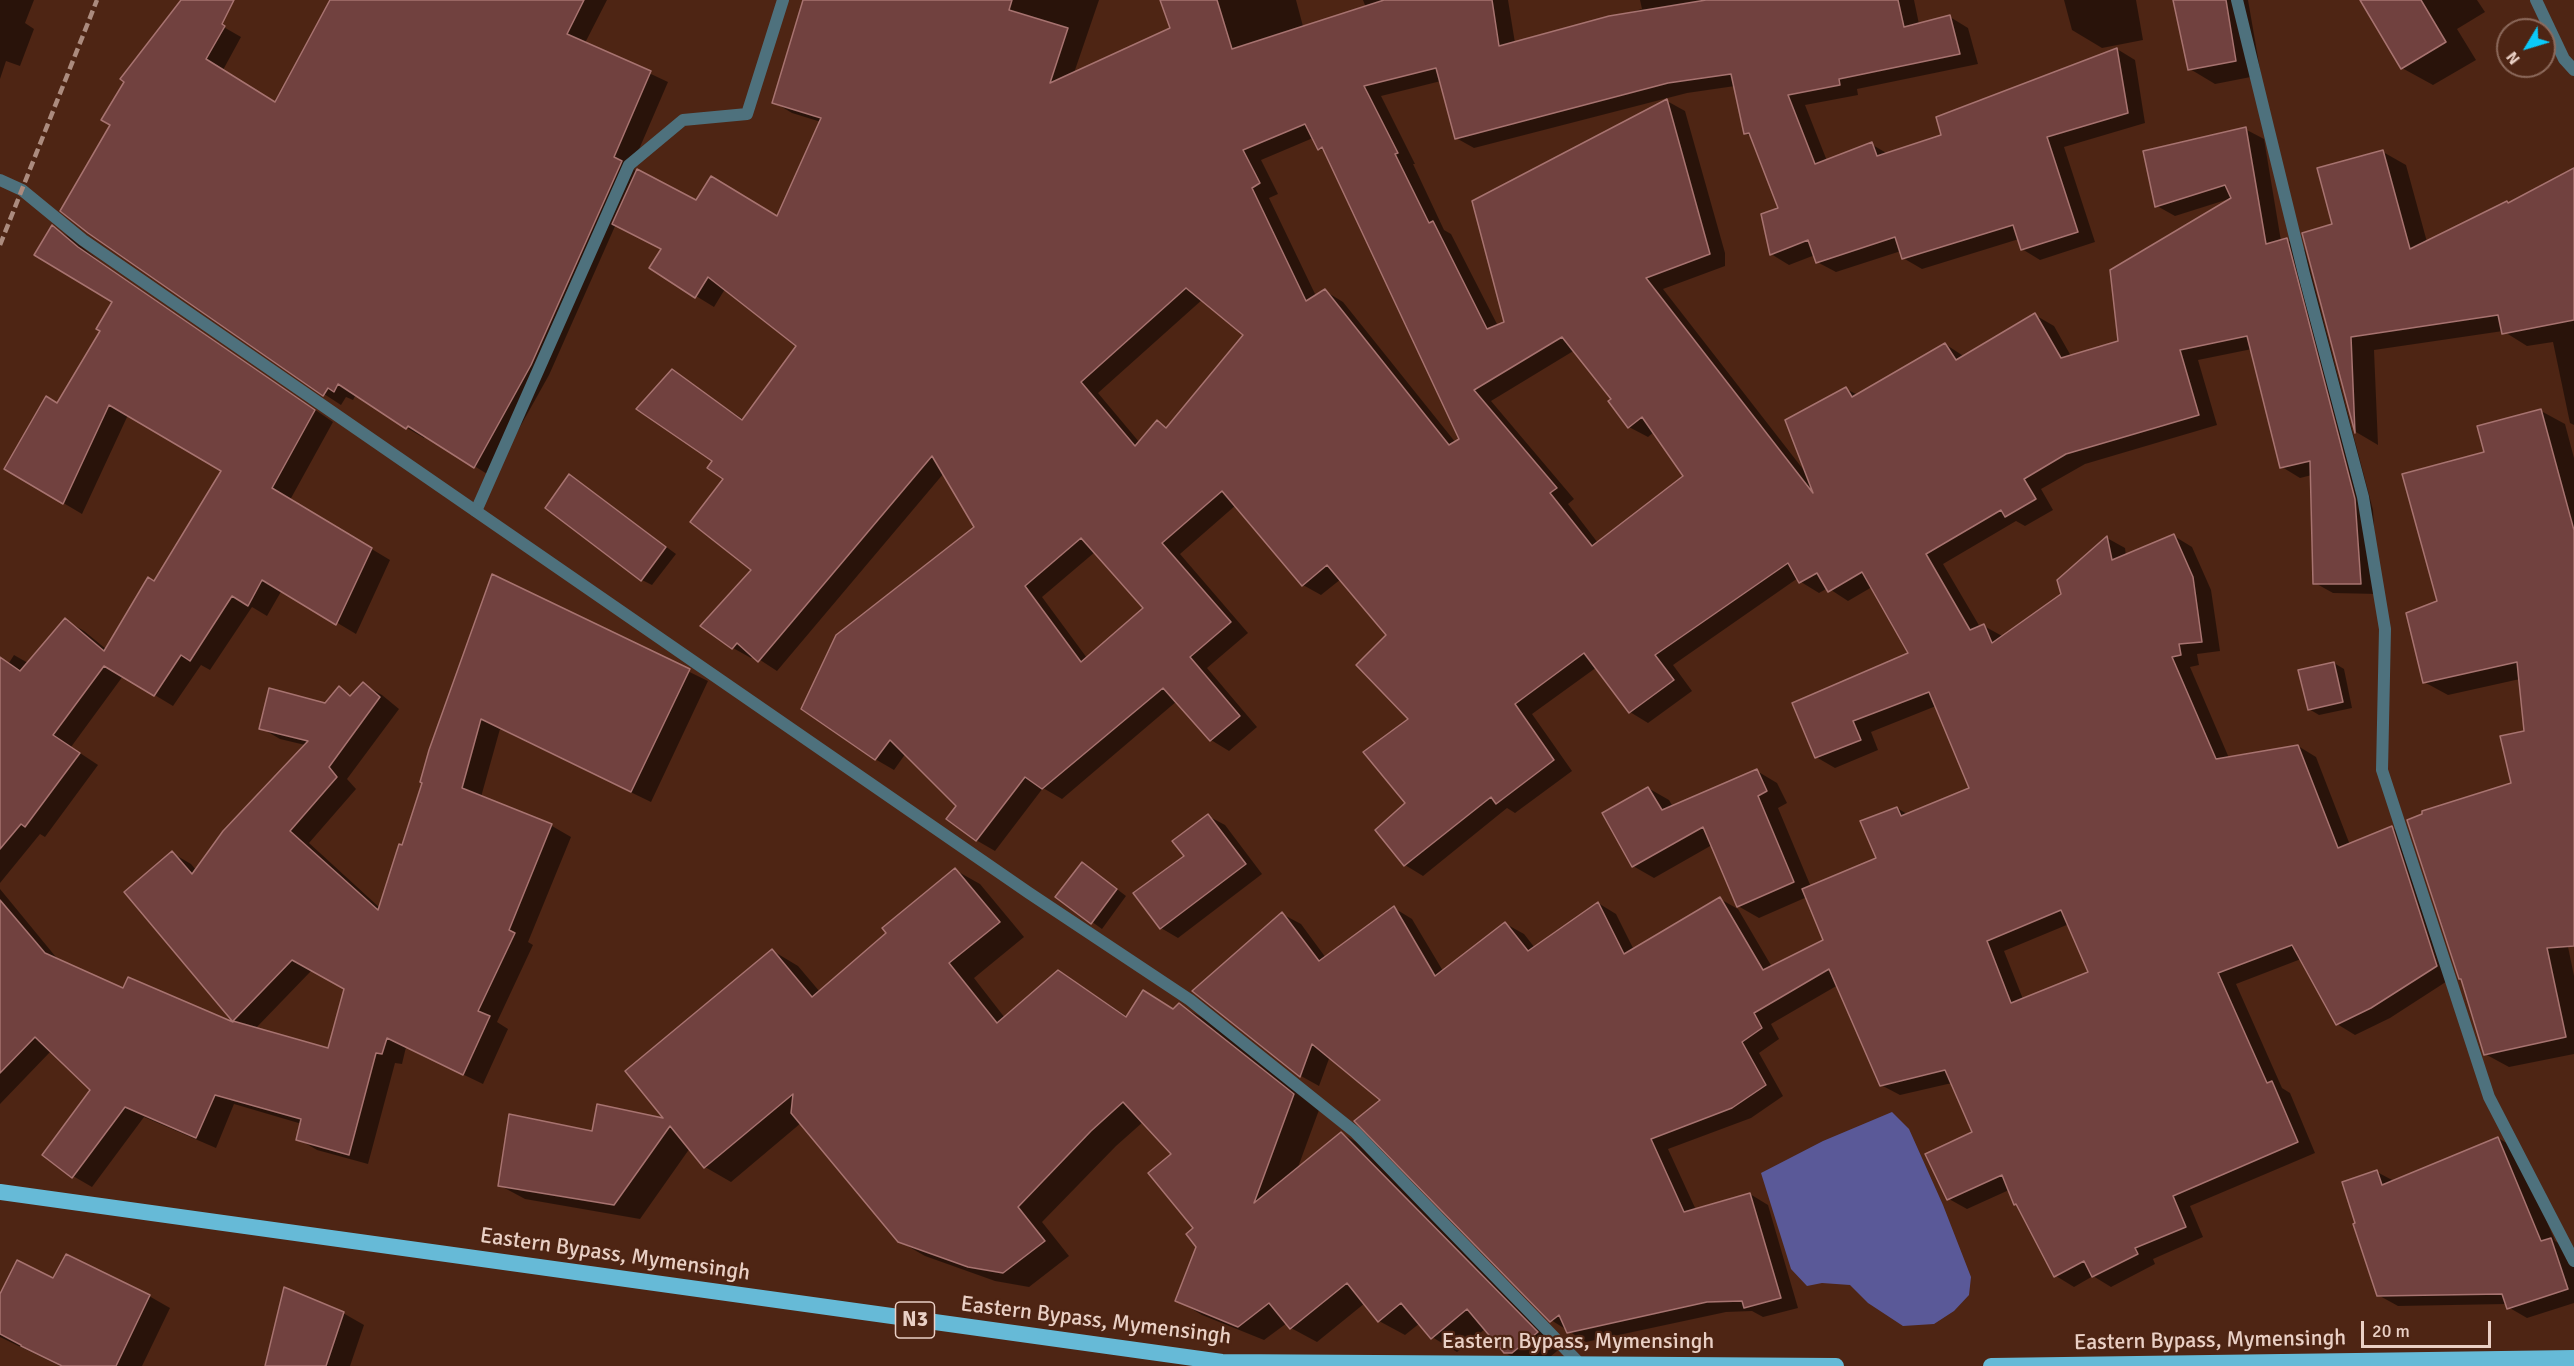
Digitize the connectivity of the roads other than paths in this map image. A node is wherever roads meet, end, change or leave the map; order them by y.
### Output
1 (783, 0) edge
2 (2237, 0) edge
3 (2536, 0) edge
4 (2574, 70) edge
5 (0, 180) edge
6 (476, 511) junction
7 (0, 1192) edge
8 (2574, 1261) edge
9 (2574, 1358) edge
10 (1469, 1365) edge
11 (1581, 1366) edge
12 (1836, 1366) edge
13 (1991, 1366) edge

1 - 6 street
2 - 8 street
3 - 4 street
5 - 6 street
6 - 11 street
7 - 10 highway, Eastern Bypass, Mymensingh / N3
9 - 13 highway, Eastern Bypass, Mymensingh
10 - 11 highway, Eastern Bypass, Mymensingh / N3
11 - 12 highway, Eastern Bypass, Mymensingh / N3

